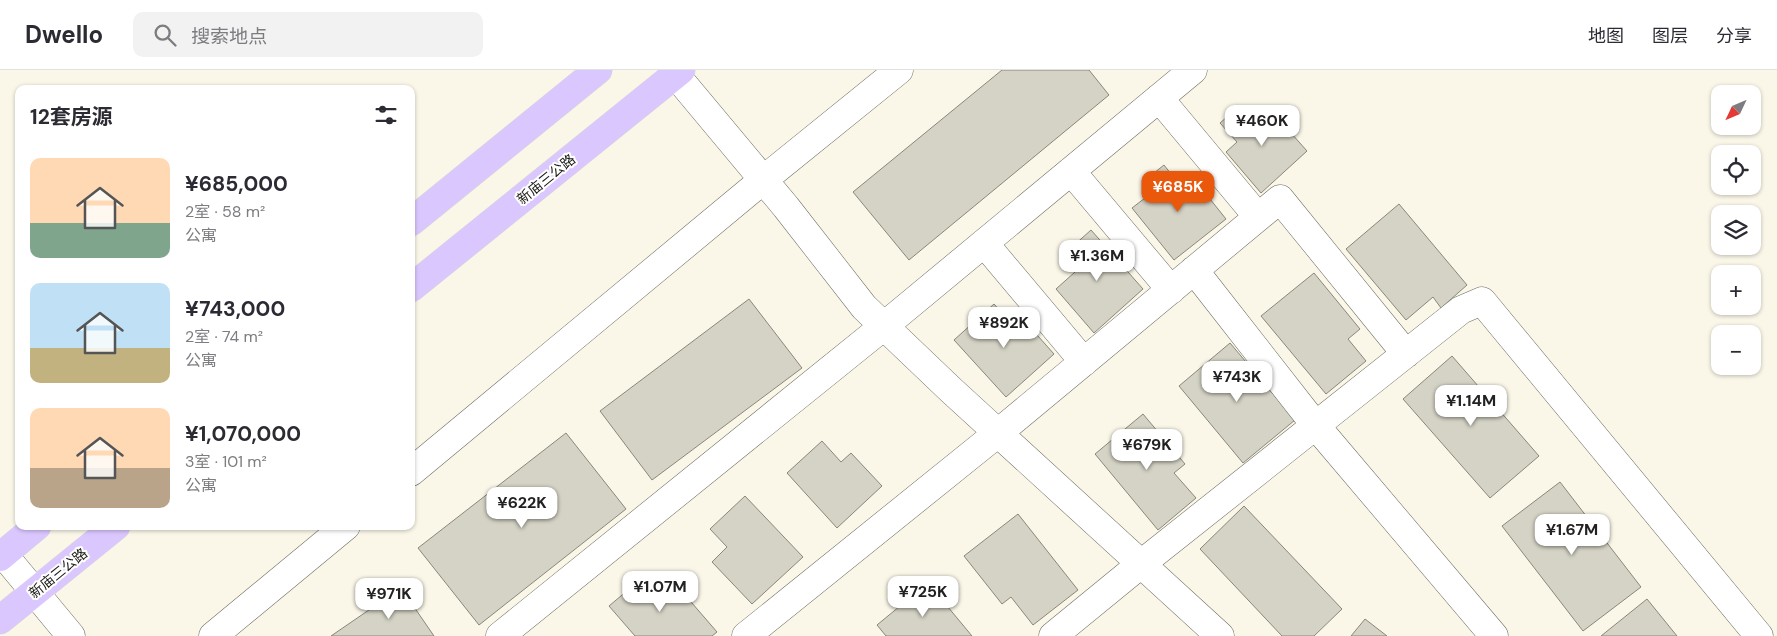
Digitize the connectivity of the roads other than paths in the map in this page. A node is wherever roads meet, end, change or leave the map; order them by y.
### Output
1 (598, 70) edge
2 (899, 70) edge
3 (1193, 70) edge
4 (678, 72) edge
5 (1158, 98) junction
6 (1071, 171) junction
7 (763, 180) junction
8 (1258, 217) junction
9 (415, 219) edge
10 (984, 243) junction
11 (1194, 270) junction
12 (415, 285) edge
13 (1171, 290) junction
14 (884, 326) junction
15 (1406, 354) junction
16 (1084, 362) junction
17 (1316, 426) junction
18 (998, 433) junction
19 (415, 469) edge
20 (32, 530) edge
21 (111, 530) edge
22 (341, 530) edge
23 (2, 555) edge
24 (1141, 564) junction
25 (34, 592) junction
26 (0, 620) edge
27 (70, 636) edge
28 (213, 636) edge
29 (500, 636) edge
30 (746, 636) edge
31 (1053, 636) edge
32 (1220, 636) edge
33 (1494, 636) edge
34 (1759, 636) edge

1 - 9 main road
2 - 7 lane
3 - 5 lane
4 - 7 lane
4 - 12 main road, 新庙三公路
5 - 6 lane
5 - 8 lane
6 - 10 lane
6 - 13 lane
7 - 14 lane
7 - 19 lane
8 - 11 lane
8 - 15 lane
10 - 14 lane
10 - 16 lane
11 - 13 lane
11 - 17 lane
13 - 16 lane
14 - 18 lane
14 - 29 lane
15 - 17 lane
15 - 34 lane
16 - 18 lane
17 - 24 lane
17 - 33 lane
18 - 24 lane
18 - 30 lane
20 - 23 main road
21 - 25 main road, 新庙三公路
22 - 28 lane
23 - 25 lane
24 - 31 lane
24 - 32 lane
25 - 26 main road, 新庙三公路
25 - 27 lane

